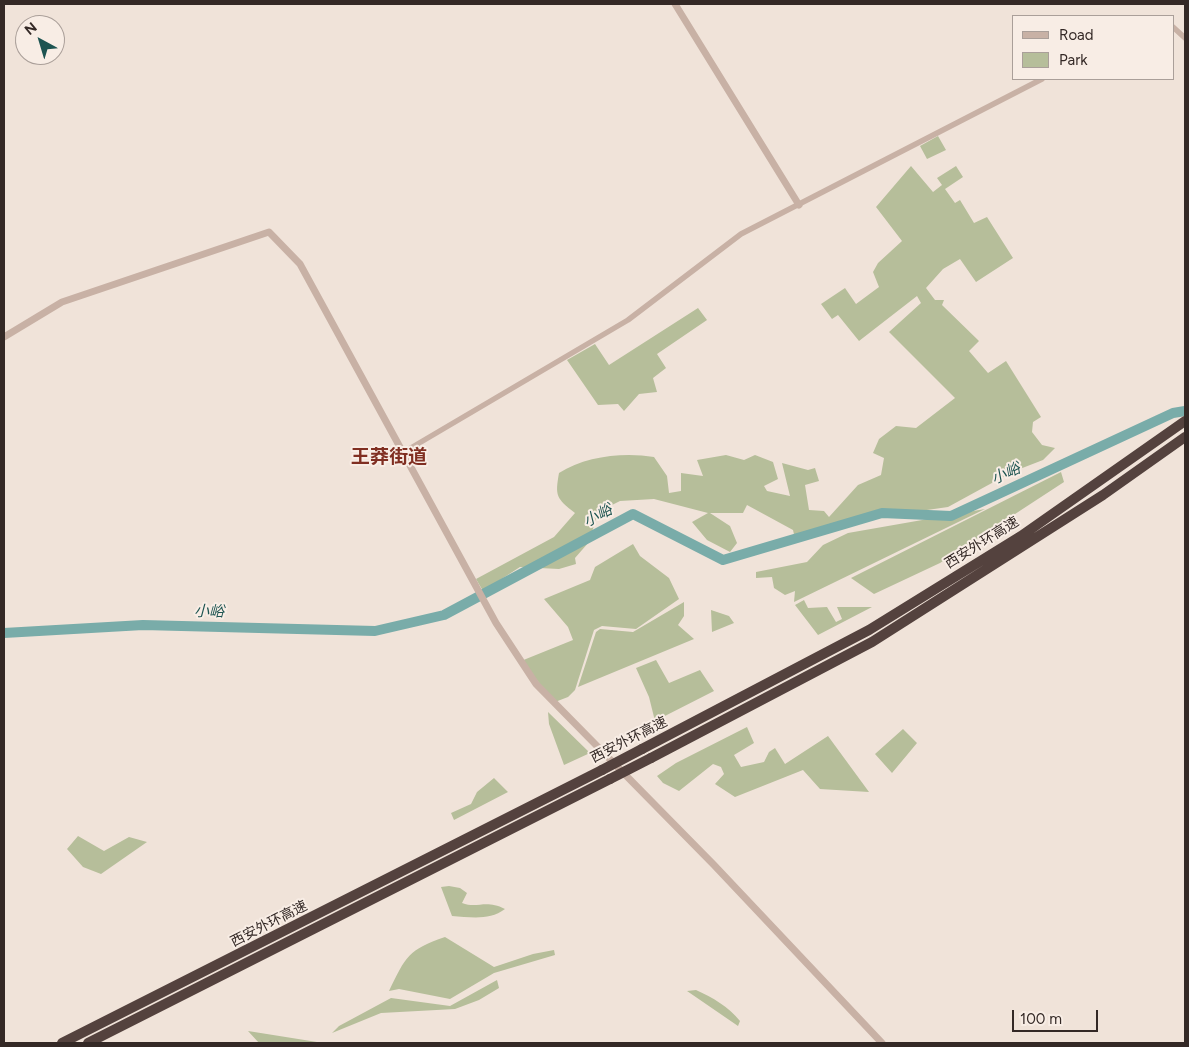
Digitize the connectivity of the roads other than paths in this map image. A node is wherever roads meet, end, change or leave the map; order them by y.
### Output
1 (675, 4) edge
2 (1174, 28) edge
3 (1185, 38) edge
4 (1040, 80) edge
5 (799, 205) junction
6 (4, 337) edge
7 (1185, 421) edge
8 (1185, 437) edge
9 (404, 452) junction
10 (62, 1043) edge
11 (88, 1043) edge
12 (882, 1043) edge

1 - 5 street
2 - 3 street
4 - 5 street
5 - 9 street
6 - 9 street
7 - 10 highway, 西安外环高速, bridge
8 - 11 highway, 西安外环高速, bridge
9 - 12 street

